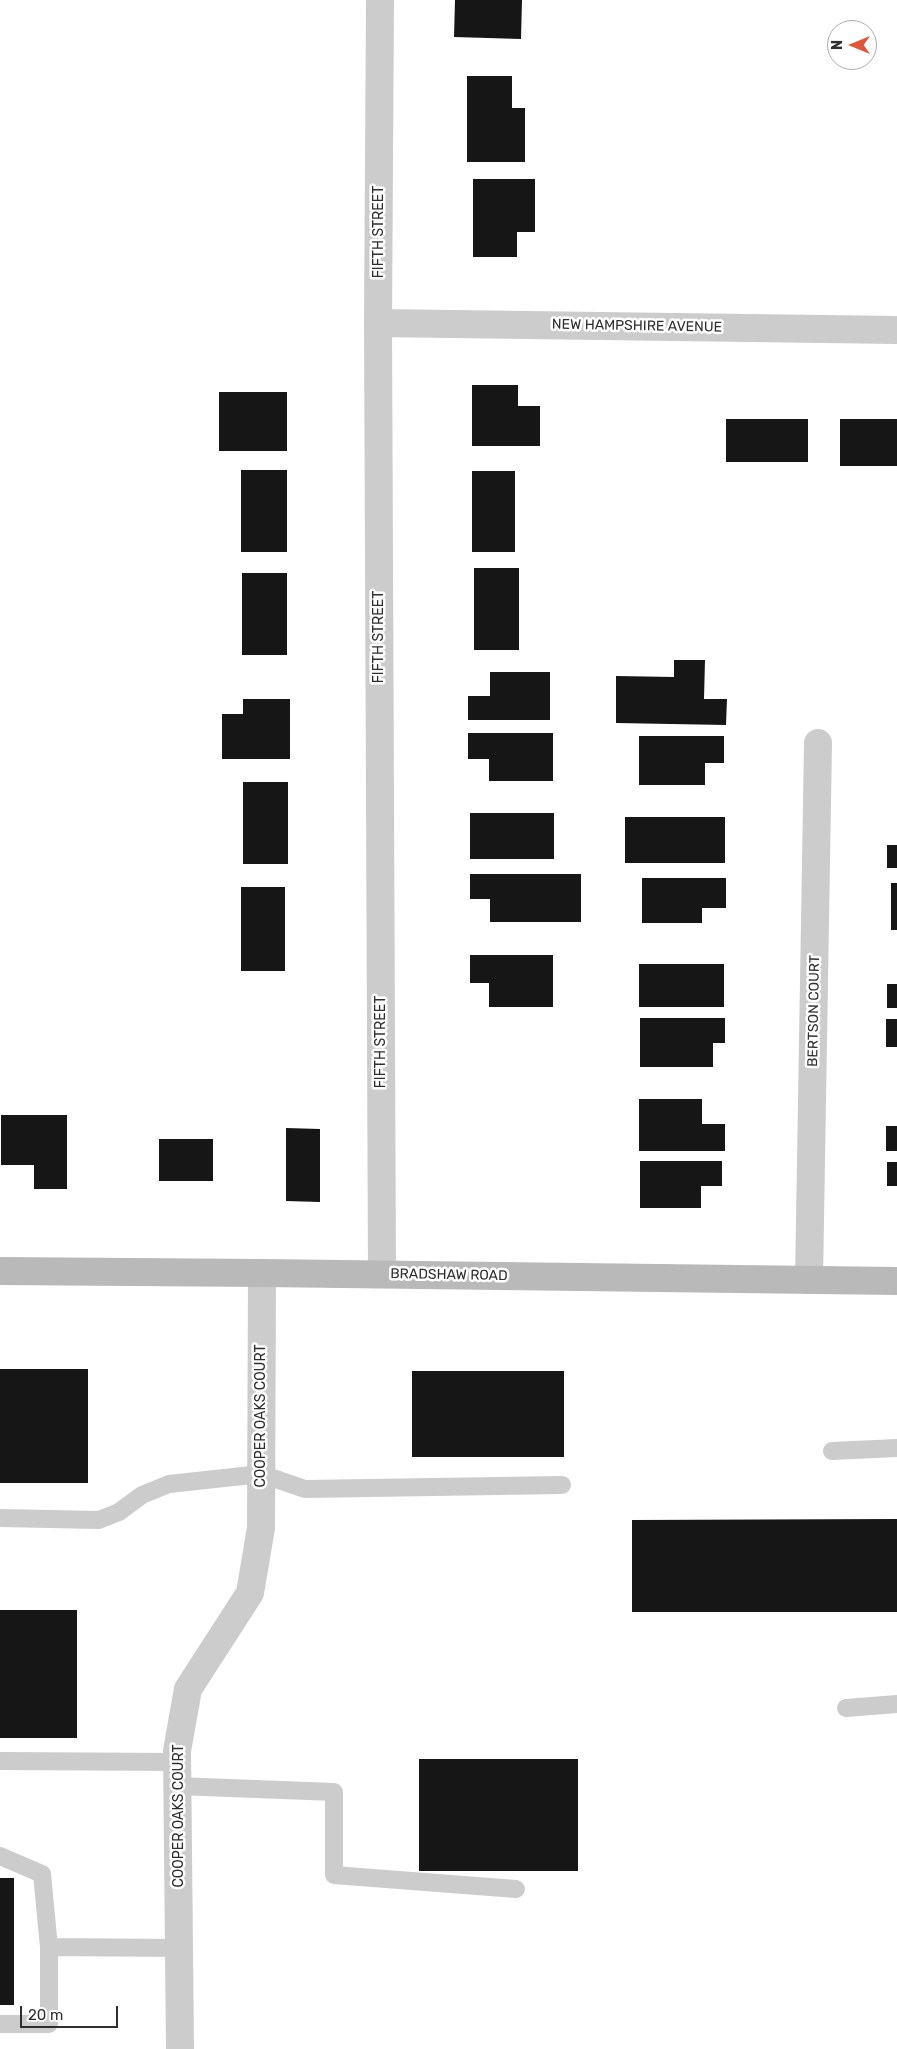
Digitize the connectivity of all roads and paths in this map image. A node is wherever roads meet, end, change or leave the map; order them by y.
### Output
1 (380, 0) edge
2 (378, 323) junction
3 (897, 330) edge
4 (818, 743) dead end
5 (0, 1271) edge
6 (262, 1273) junction
7 (382, 1274) junction
8 (809, 1280) junction
9 (897, 1282) edge
10 (897, 1448) edge
11 (832, 1451) dead end
12 (261, 1474) junction
13 (562, 1485) dead end
14 (0, 1518) edge
15 (897, 1704) edge
16 (846, 1708) dead end
17 (0, 1761) edge
18 (177, 1774) junction
19 (0, 1856) edge
20 (516, 1890) dead end
21 (49, 1947) junction
22 (179, 1948) junction
23 (0, 2024) edge
24 (180, 2049) edge

1 - 2 street, FIFTH STREET
2 - 3 street, NEW HAMPSHIRE AVENUE
2 - 7 street, FIFTH STREET
4 - 8 street, BERTSON COURT
5 - 6 street, BRADSHAW ROAD
6 - 7 street, BRADSHAW ROAD
6 - 12 street, COOPER OAKS COURT
7 - 8 street, BRADSHAW ROAD
8 - 9 street, BRADSHAW ROAD
10 - 11 lane
12 - 13 lane
12 - 14 lane
12 - 18 street, COOPER OAKS COURT
15 - 16 lane
17 - 18 lane
18 - 20 lane
18 - 22 street, COOPER OAKS COURT
19 - 21 lane
21 - 22 lane
21 - 23 lane
22 - 24 street, COOPER OAKS COURT

